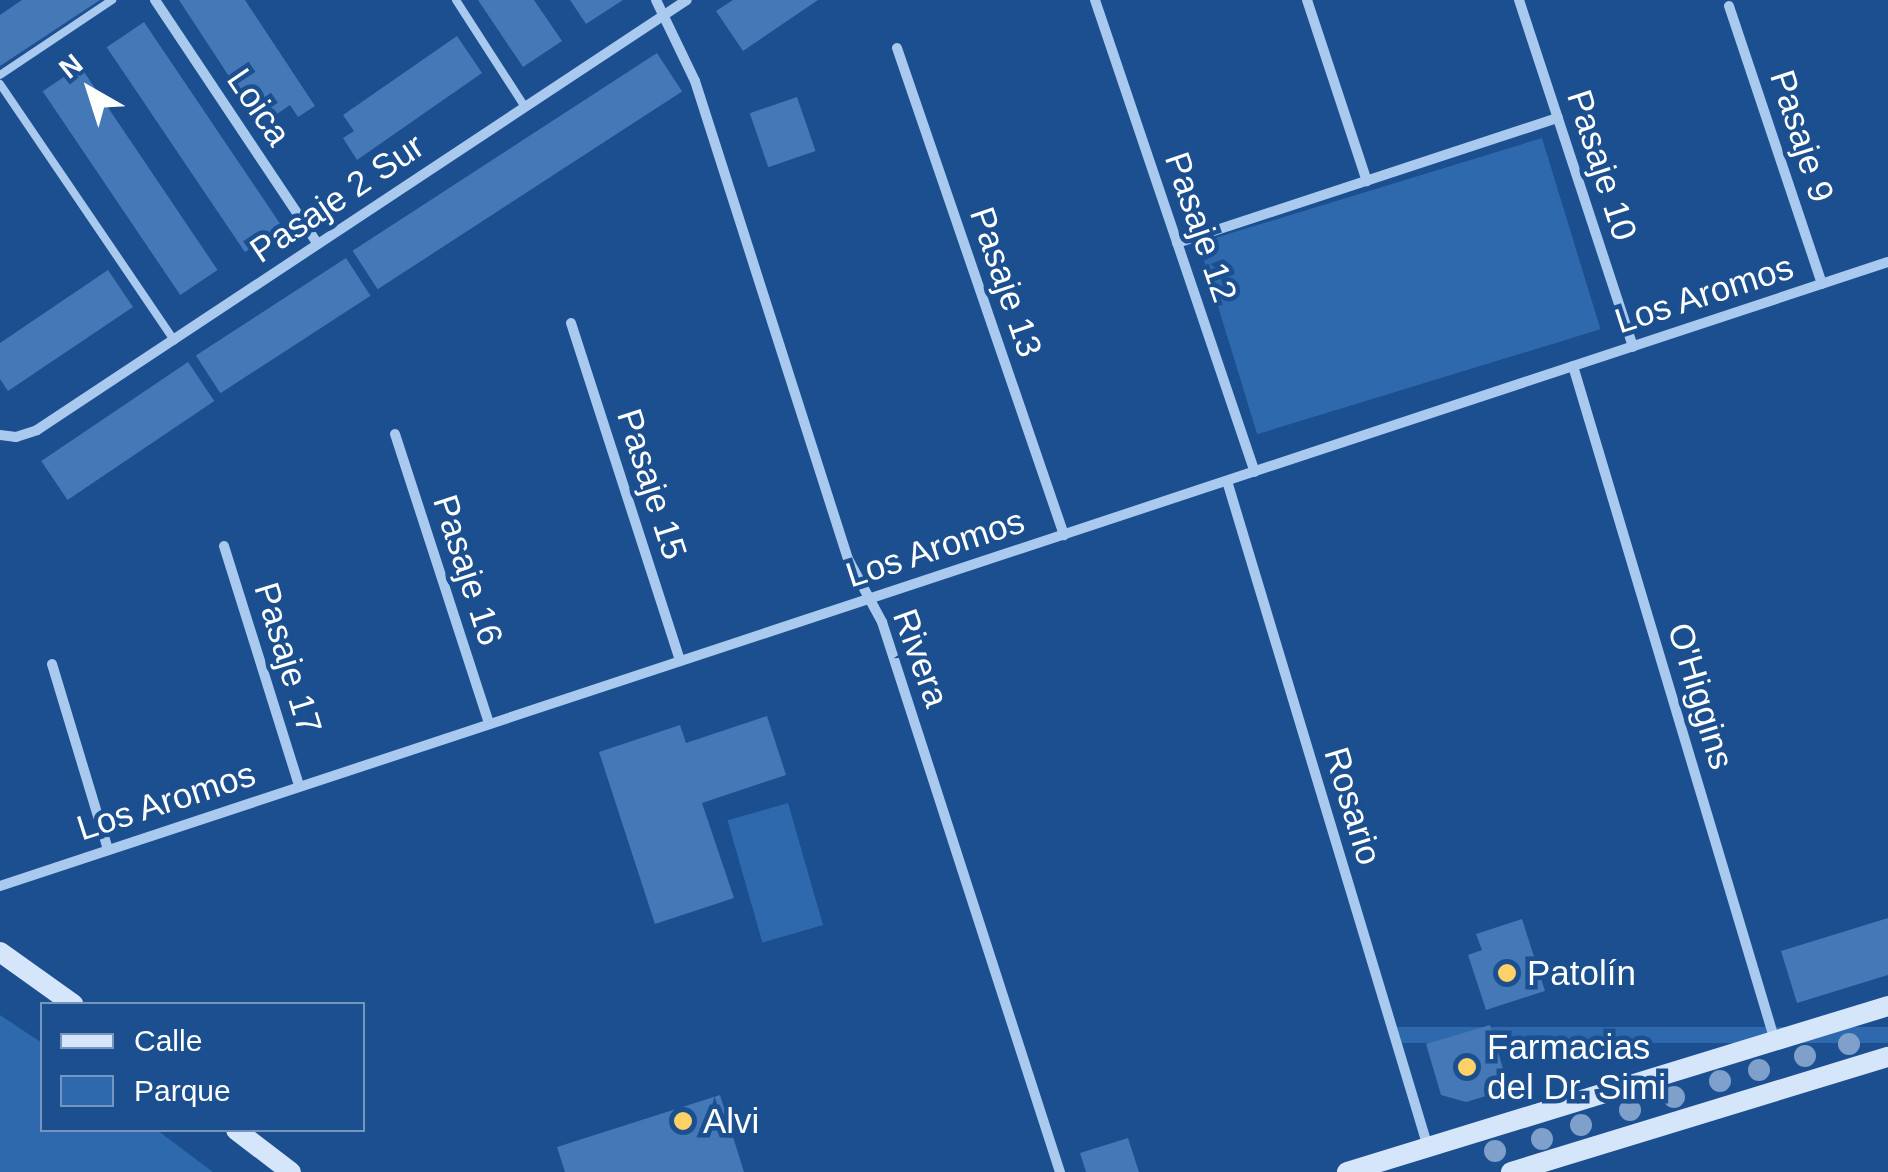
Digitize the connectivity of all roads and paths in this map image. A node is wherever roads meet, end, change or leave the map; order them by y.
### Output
1 (112, 0) edge
2 (155, 0) edge
3 (456, 0) edge
4 (656, 0) edge
5 (687, 0) edge
6 (1095, 0) edge
7 (1307, 0) edge
8 (1519, 0) edge
9 (1729, 6) dead end
10 (666, 14) junction
11 (897, 48) dead end
12 (0, 74) edge
13 (0, 84) edge
14 (525, 106) junction
15 (1558, 118) junction
16 (1367, 182) junction
17 (1177, 243) junction
18 (318, 244) junction
19 (1888, 262) edge
20 (1822, 284) junction
21 (572, 323) dead end
22 (174, 340) junction
23 (1633, 346) junction
24 (1573, 366) junction
25 (396, 434) dead end
26 (0, 435) edge
27 (1255, 472) junction
28 (1227, 481) junction
29 (1064, 535) junction
30 (224, 546) dead end
31 (868, 598) junction
32 (680, 661) junction
33 (52, 664) dead end
34 (489, 724) junction
35 (299, 786) junction
36 (108, 849) junction
37 (0, 886) edge
38 (0, 952) edge
39 (70, 1002) edge
40 (1888, 1006) edge
41 (1775, 1041) junction
42 (1888, 1057) edge
43 (239, 1132) edge
44 (1428, 1147) junction
45 (1571, 1163) edge
46 (291, 1172) edge
47 (1060, 1172) edge
48 (1347, 1172) edge
49 (1511, 1172) edge

1 - 12 lane
2 - 18 street, Loica
3 - 14 lane
4 - 10 street, Rivera
5 - 10 street, Pasaje 2 Sur
6 - 17 street, Pasaje 12
7 - 16 street
8 - 15 street, Pasaje 10
9 - 20 street, Pasaje 9
10 - 14 street, Pasaje 2 Sur
10 - 31 street, Rivera
11 - 29 street, Pasaje 13
13 - 22 lane
14 - 18 street, Pasaje 2 Sur
15 - 16 street
15 - 23 street, Pasaje 10
16 - 17 street
17 - 27 street, Pasaje 12
18 - 22 street, Pasaje 2 Sur
19 - 20 street, Los Aromos
20 - 23 street, Los Aromos
21 - 32 street, Pasaje 15
22 - 26 street, Pasaje 2 Sur
23 - 24 street, Los Aromos
24 - 27 street, Los Aromos
24 - 41 street, O'Higgins
25 - 34 street, Pasaje 16
27 - 28 street, Los Aromos
28 - 29 street, Los Aromos
28 - 44 street, Rosario
29 - 31 street, Los Aromos
30 - 35 street, Pasaje 17
31 - 32 street, Los Aromos
31 - 47 street, Rivera
32 - 34 street, Los Aromos
33 - 36 street
34 - 35 street, Los Aromos
35 - 36 street, Los Aromos
36 - 37 street, Los Aromos
38 - 39 main road
40 - 41 main road
41 - 44 main road
42 - 45 main road
43 - 46 main road
44 - 48 main road
45 - 49 main road

